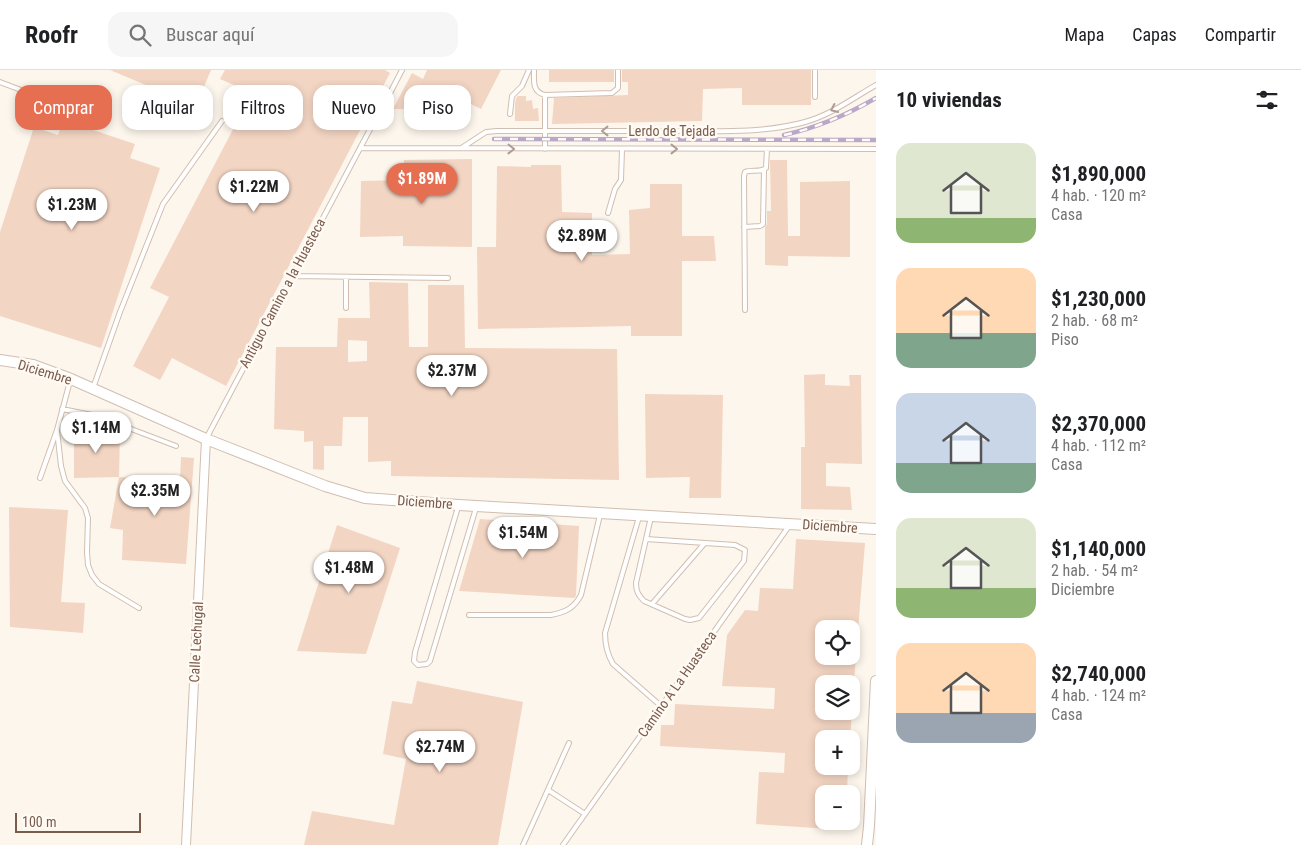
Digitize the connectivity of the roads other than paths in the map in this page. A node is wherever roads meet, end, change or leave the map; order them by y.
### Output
1 (402, 70) edge
2 (529, 70) edge
3 (534, 70) edge
4 (618, 70) edge
5 (815, 70) edge
6 (0, 82) edge
7 (394, 85) edge
8 (876, 85) edge
9 (522, 86) junction
10 (534, 86) junction
11 (15, 88) edge
12 (545, 95) junction
13 (815, 97) dead end
14 (510, 114) dead end
15 (222, 121) dead end
16 (370, 130) edge
17 (545, 131) junction
18 (360, 148) junction
19 (462, 148) junction
20 (545, 149) junction
21 (622, 149) junction
22 (767, 149) junction
23 (876, 149) edge
24 (764, 170) junction
25 (608, 213) dead end
26 (744, 227) junction
27 (292, 276) junction
28 (346, 277) junction
29 (448, 278) dead end
30 (346, 308) dead end
31 (744, 310) dead end
32 (0, 360) edge
33 (70, 378) junction
34 (93, 388) junction
35 (62, 409) junction
36 (57, 430) junction
37 (206, 439) junction
38 (176, 446) dead end
39 (40, 478) dead end
40 (459, 505) junction
41 (477, 506) junction
42 (601, 513) junction
43 (639, 515) junction
44 (651, 516) junction
45 (791, 524) junction
46 (876, 529) edge
47 (646, 539) junction
48 (704, 544) junction
49 (652, 604) junction
50 (139, 608) dead end
51 (469, 614) dead end
52 (876, 681) edge
53 (661, 706) junction
54 (875, 707) edge
55 (569, 743) dead end
56 (548, 790) junction
57 (585, 814) junction
58 (186, 845) edge
59 (523, 845) edge
60 (563, 845) edge
61 (867, 845) edge

1 - 7 lane
2 - 9 lane
3 - 10 lane
4 - 12 lane
5 - 13 lane
6 - 11 lane
8 -> 17 lane, Lerdo de Tejada
9 - 10 lane
9 - 14 lane
10 - 12 lane
12 - 17 lane
15 - 34 lane
16 - 18 lane, Antiguo Camino a la Huasteca
17 - 19 lane, Lerdo de Tejada
17 - 20 lane
18 - 19 lane, Lerdo de Tejada
18 - 27 lane, Antiguo Camino a la Huasteca
19 -> 20 lane, Lerdo de Tejada
20 - 21 lane, Lerdo de Tejada
21 -> 22 lane, Lerdo de Tejada
21 - 25 lane
22 - 23 lane, Lerdo de Tejada
22 - 24 lane
24 - 26 lane
24 - 26 lane
26 - 31 lane
27 - 28 lane
27 - 37 lane, Antiguo Camino a la Huasteca
28 - 29 lane
28 - 30 lane
32 - 33 street, Diciembre
33 - 34 street, Diciembre
33 - 35 lane
34 - 37 street, Diciembre
35 - 36 lane
35 - 38 lane
36 - 39 lane
36 - 50 lane
37 - 40 street, Diciembre
37 - 58 street, Calle Lechugal
40 - 41 street, Diciembre
40 - 41 lane
41 - 42 street, Diciembre
42 - 43 street, Diciembre
42 - 51 lane
43 - 44 street, Diciembre
43 - 53 lane
44 - 45 street, Diciembre
44 - 47 lane
45 - 46 street, Diciembre
45 - 53 lane, Camino A La Huasteca
47 - 48 lane
47 - 49 lane
48 - 49 lane
48 - 49 lane
52 - 54 street
53 - 57 lane, Camino A La Huasteca
54 - 61 street
55 - 56 lane
56 - 57 lane
56 - 59 lane
57 - 60 lane, Camino A La Huasteca

